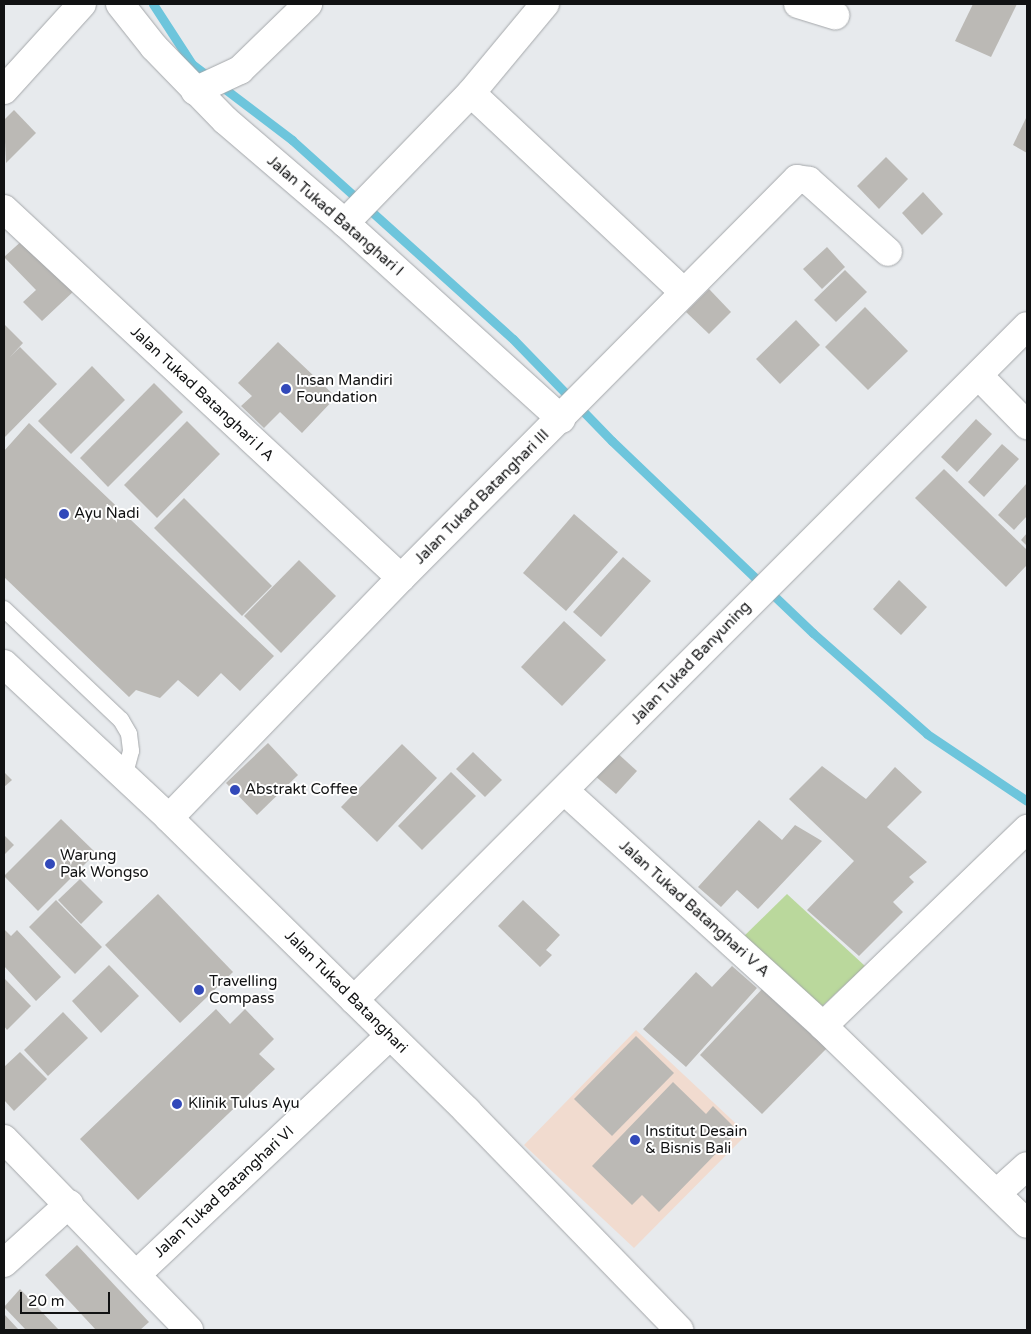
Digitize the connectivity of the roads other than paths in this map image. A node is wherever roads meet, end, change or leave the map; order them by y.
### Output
1 (82, 4) edge
2 (120, 4) edge
3 (308, 4) edge
4 (544, 4) edge
5 (798, 4) edge
6 (835, 15) dead end
7 (200, 89) junction
8 (4, 90) edge
9 (471, 93) junction
10 (4, 209) edge
11 (353, 216) junction
12 (888, 252) dead end
13 (684, 292) junction
14 (1027, 326) edge
15 (979, 376) junction
16 (566, 413) junction
17 (1027, 425) edge
18 (401, 578) junction
19 (4, 609) edge
20 (4, 664) edge
21 (124, 777) junction
22 (566, 792) junction
23 (169, 818) junction
24 (1025, 832) edge
25 (354, 1000) junction
26 (823, 1026) junction
27 (390, 1036) junction
28 (4, 1139) edge
29 (1027, 1166) edge
30 (997, 1193) junction
31 (69, 1204) junction
32 (1027, 1224) edge
33 (4, 1263) edge
34 (137, 1274) junction
35 (189, 1330) edge
36 (679, 1330) edge

1 - 8 street
2 - 7 street, Jalan Tukad Batanghari I
3 - 7 street
4 - 9 street
5 - 6 street
7 - 11 street, Jalan Tukad Batanghari I
9 - 11 street
9 - 13 street
10 - 18 street, Jalan Tukad Batanghari I A
11 - 16 street, Jalan Tukad Batanghari I
12 - 13 street, Jalan Tukad Batanghari III
13 - 16 street, Jalan Tukad Batanghari III
14 - 15 street, Jalan Tukad Banyuning
15 - 17 street
15 - 22 street, Jalan Tukad Banyuning
16 - 18 street, Jalan Tukad Batanghari III
18 - 23 street, Jalan Tukad Batanghari III
19 - 21 lane
20 - 21 street, Jalan Tukad Batanghari
21 - 23 street, Jalan Tukad Batanghari
22 - 25 street, Jalan Tukad Banyuning
22 - 26 street, Jalan Tukad Batanghari V A
23 - 25 street, Jalan Tukad Batanghari
24 - 26 street
25 - 27 street, Jalan Tukad Batanghari
26 - 30 street, Jalan Tukad Batanghari V A
27 - 34 street, Jalan Tukad Batanghari VI
27 - 36 street, Jalan Tukad Batanghari
28 - 31 street
29 - 30 street
30 - 32 street, Jalan Tukad Batanghari V A
31 - 33 street
31 - 34 street
34 - 35 street

